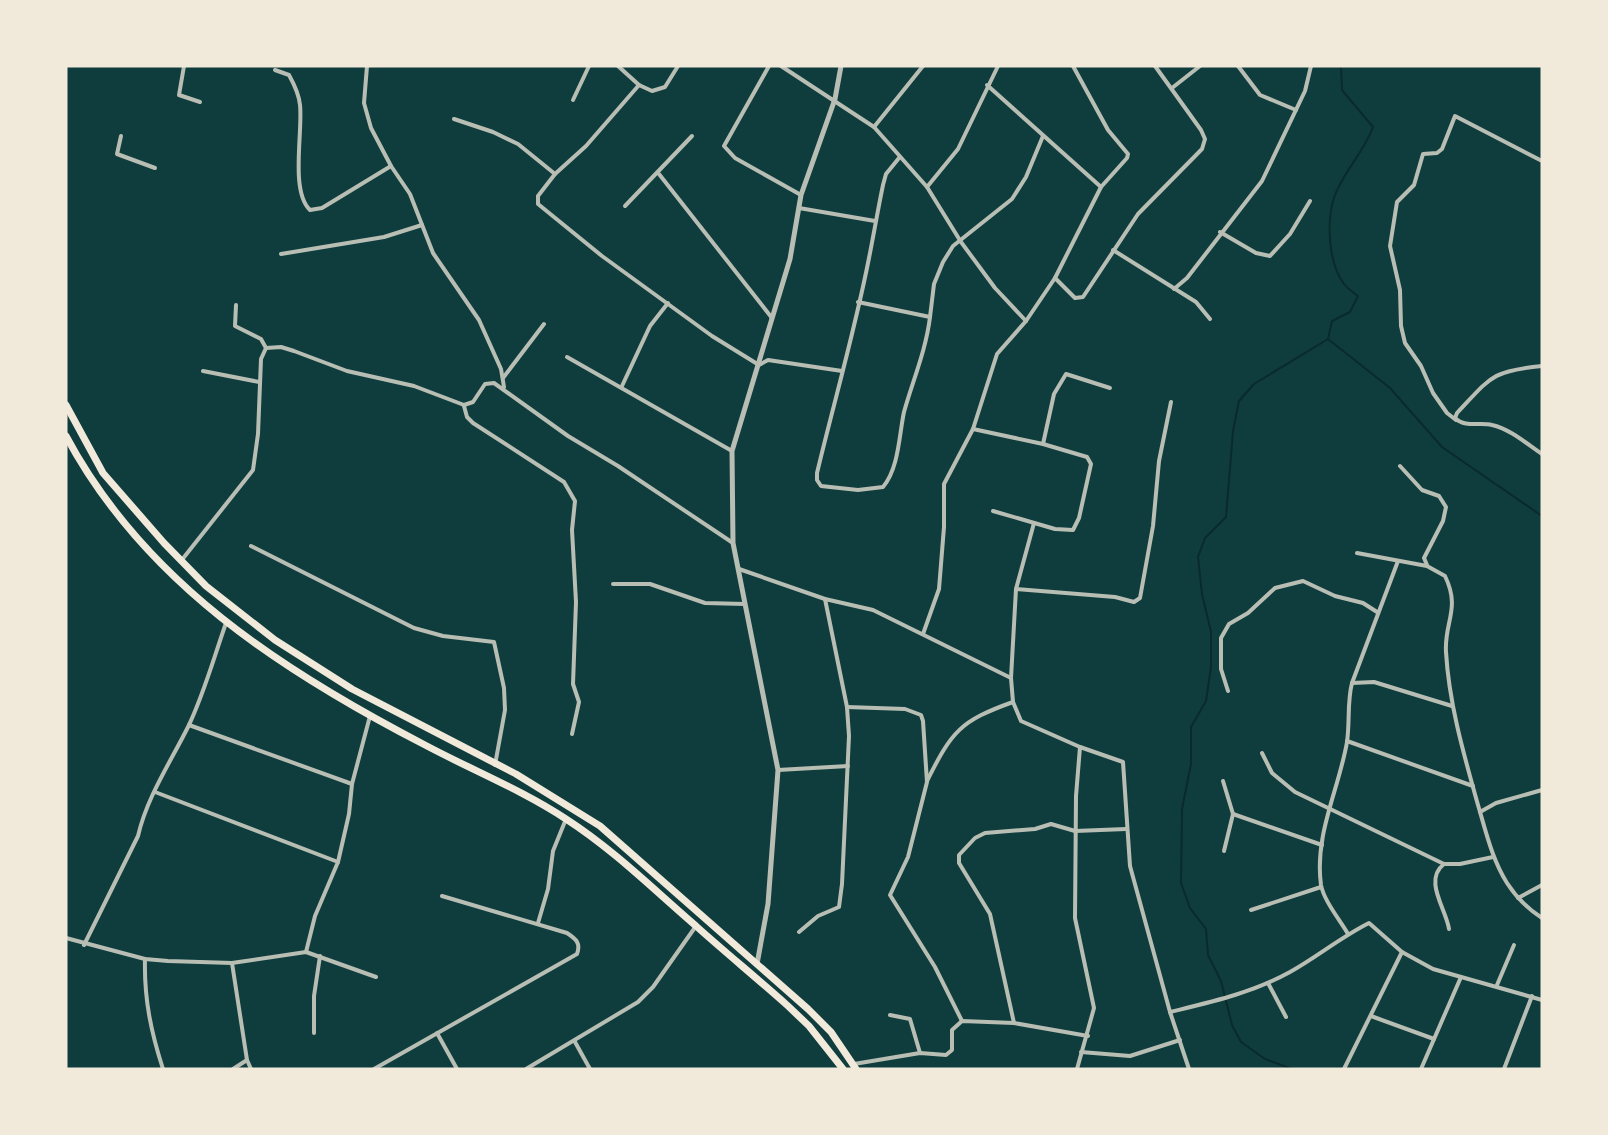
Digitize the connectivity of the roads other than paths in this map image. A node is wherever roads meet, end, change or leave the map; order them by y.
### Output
1 (184, 66) edge
2 (367, 66) edge
3 (589, 66) edge
4 (618, 66) edge
5 (678, 66) edge
6 (769, 66) edge
7 (781, 66) edge
8 (841, 66) edge
9 (923, 66) edge
10 (998, 66) edge
11 (1073, 66) edge
12 (1155, 66) edge
13 (1200, 66) edge
14 (1238, 66) edge
15 (1311, 66) edge
16 (275, 70) dead end
17 (639, 85) junction
18 (987, 86) junction
19 (1172, 88) junction
20 (835, 99) junction
21 (573, 100) dead end
22 (200, 102) dead end
23 (1296, 111) junction
24 (454, 119) dead end
25 (874, 127) junction
26 (121, 136) dead end
27 (692, 136) dead end
28 (1042, 136) junction
29 (899, 158) junction
30 (1542, 161) edge
31 (391, 166) junction
32 (155, 168) dead end
33 (555, 174) junction
34 (658, 174) junction
35 (927, 187) junction
36 (1101, 187) junction
37 (801, 195) junction
38 (1310, 201) dead end
39 (625, 206) dead end
40 (799, 208) junction
41 (875, 221) junction
42 (422, 225) junction
43 (1220, 232) junction
44 (961, 242) junction
45 (1113, 250) junction
46 (281, 254) dead end
47 (1055, 278) junction
48 (1174, 289) junction
49 (858, 302) junction
50 (668, 303) junction
51 (236, 305) dead end
52 (930, 317) junction
53 (772, 318) junction
54 (1210, 320) dead end
55 (1026, 321) junction
56 (544, 324) dead end
57 (266, 348) junction
58 (567, 357) dead end
59 (759, 365) junction
60 (1542, 366) edge
61 (203, 371) dead end
62 (842, 371) junction
63 (503, 379) junction
64 (259, 382) junction
65 (622, 386) junction
66 (504, 388) junction
67 (1110, 388) dead end
68 (1172, 402) dead end
69 (66, 405) edge
70 (464, 405) junction
71 (1456, 420) junction
72 (973, 429) junction
73 (66, 436) edge
74 (1043, 444) junction
75 (732, 451) junction
76 (1542, 454) edge
77 (1400, 466) dead end
78 (993, 511) dead end
79 (1034, 523) junction
80 (733, 543) junction
81 (251, 546) dead end
82 (1357, 553) dead end
83 (182, 561) junction
84 (1398, 561) junction
85 (1427, 566) junction
86 (739, 569) junction
87 (613, 584) dead end
88 (1016, 589) junction
89 (825, 599) junction
90 (746, 604) junction
91 (1377, 612) junction
92 (226, 623) junction
93 (923, 634) junction
94 (1011, 678) junction
95 (1352, 683) junction
96 (1228, 691) dead end
97 (1012, 702) junction
98 (1452, 706) junction
99 (847, 707) junction
100 (370, 716) junction
101 (189, 725) junction
102 (572, 734) dead end
103 (1347, 741) junction
104 (1080, 747) junction
105 (1262, 753) dead end
106 (495, 766) junction
107 (848, 766) junction
108 (778, 770) junction
109 (1224, 781) dead end
110 (927, 782) junction
111 (352, 784) junction
112 (1473, 786) junction
113 (1542, 790) edge
114 (154, 792) junction
115 (1329, 810) junction
116 (1480, 812) junction
117 (1233, 814) junction
118 (566, 819) junction
119 (1126, 829) junction
120 (1075, 831) junction
121 (1322, 845) junction
122 (1224, 851) dead end
123 (1493, 857) junction
124 (338, 862) junction
125 (1444, 864) junction
126 (1542, 885) edge
127 (1321, 887) junction
128 (442, 896) dead end
129 (1518, 898) junction
130 (1251, 910) dead end
131 (1542, 918) edge
132 (538, 923) junction
133 (696, 926) junction
134 (1449, 929) dead end
135 (799, 932) dead end
136 (1347, 934) junction
137 (66, 938) edge
138 (84, 945) junction
139 (1514, 945) dead end
140 (306, 952) junction
141 (1402, 952) junction
142 (320, 956) junction
143 (145, 959) junction
144 (232, 963) junction
145 (757, 964) junction
146 (376, 977) dead end
147 (1461, 977) junction
148 (1268, 983) junction
149 (1497, 986) junction
150 (1532, 996) junction
151 (1542, 1000) edge
152 (1170, 1012) junction
153 (890, 1015) dead end
154 (1371, 1016) junction
155 (1286, 1017) dead end
156 (962, 1022) junction
157 (1014, 1023) junction
158 (314, 1033) dead end
159 (437, 1033) junction
160 (1088, 1036) junction
161 (1434, 1039) junction
162 (1180, 1040) junction
163 (575, 1042) junction
164 (1081, 1052) junction
165 (920, 1053) junction
166 (247, 1060) junction
167 (855, 1066) edge
168 (163, 1069) edge
169 (233, 1069) edge
170 (251, 1069) edge
171 (374, 1069) edge
172 (457, 1069) edge
173 (526, 1069) edge
174 (590, 1069) edge
175 (843, 1069) edge
176 (1077, 1069) edge
177 (1189, 1069) edge
178 (1344, 1069) edge
179 (1420, 1069) edge
180 (1504, 1069) edge

1 - 22 street
2 - 31 street
3 - 21 street
4 - 17 street
5 - 17 street
6 - 37 street
7 - 20 street
8 - 20 street
9 - 25 street
10 - 18 street
11 - 36 street
12 - 19 street
13 - 19 street
14 - 23 street
15 - 23 street
16 - 31 street
17 - 33 street
18 - 28 street
18 - 35 street
19 - 45 street
20 - 25 street
20 - 37 street
23 - 43 street
24 - 33 street
25 - 29 street
26 - 32 street
27 - 34 street
28 - 36 street
28 - 44 street
29 - 35 street
29 - 41 street
30 - 71 street
31 - 42 street
33 - 50 street
34 - 39 street
34 - 53 street
35 - 44 street
36 - 47 street
37 - 40 street
38 - 43 street
40 - 41 street
40 - 53 street
41 - 49 street
42 - 46 street
42 - 63 street
43 - 48 street
44 - 52 street
44 - 55 street
45 - 47 street
45 - 48 street
47 - 55 street
48 - 54 street
49 - 52 street
49 - 62 street
50 - 59 street
50 - 65 street
51 - 57 street
52 - 62 street
53 - 59 street
55 - 72 street
56 - 63 street
57 - 64 street
57 - 70 street
58 - 65 street
59 - 62 street
59 - 75 street
60 - 71 street
61 - 64 street
63 - 66 street
64 - 83 street
65 - 75 street
66 - 70 street
66 - 80 street
67 - 74 street
68 - 88 street
69 - 83 highway
70 - 102 street
71 - 76 street
72 - 74 street
72 - 93 street
73 - 92 highway
74 - 79 street
75 - 80 street
77 - 85 street
78 - 79 street
79 - 88 street
80 - 86 street
81 - 106 street
82 - 84 street
83 - 106 highway
84 - 85 street
84 - 91 street
85 - 98 street
86 - 89 street
86 - 90 street
87 - 90 street
88 - 94 street
89 - 93 street
89 - 99 street
90 - 108 street
91 - 95 street
91 - 96 street
92 - 100 highway
92 - 101 street
93 - 94 street
94 - 97 street
95 - 98 street
95 - 103 street
97 - 104 street
97 - 110 street
98 - 112 street
99 - 107 street
99 - 110 street
100 - 111 street
100 - 118 highway
101 - 111 street
101 - 114 street
103 - 112 street
103 - 115 street
104 - 119 street
104 - 120 street
105 - 115 street
106 - 145 highway
107 - 108 street
107 - 135 street
108 - 145 street
109 - 117 street
110 - 156 street
111 - 124 street
112 - 116 street
113 - 116 street
114 - 124 street
114 - 138 street
115 - 121 street
115 - 125 street
116 - 123 street
117 - 121 street
117 - 122 street
118 - 132 street
118 - 133 highway
119 - 120 street
119 - 152 street
120 - 157 street
120 - 160 street
121 - 127 street
123 - 125 street
123 - 129 street
124 - 140 street
125 - 134 street
126 - 129 street
127 - 130 street
127 - 136 street
128 - 132 street
129 - 131 street
132 - 159 street
133 - 163 street
133 - 175 highway
136 - 141 street
136 - 148 street
137 - 138 street
138 - 143 street
139 - 149 street
140 - 142 street
140 - 144 street
141 - 147 street
141 - 154 street
142 - 146 street
142 - 158 street
143 - 144 street
143 - 168 street
144 - 166 street
145 - 167 highway
147 - 149 street
147 - 161 street
148 - 152 street
148 - 155 street
149 - 150 street
150 - 151 street
150 - 180 street
152 - 162 street
153 - 165 street
154 - 161 street
154 - 178 street
156 - 157 street
156 - 165 street
157 - 160 street
159 - 171 street
159 - 172 street
160 - 164 street
161 - 179 street
162 - 164 street
162 - 177 street
163 - 173 street
163 - 174 street
164 - 176 street
165 - 167 street
166 - 169 street
166 - 170 street

